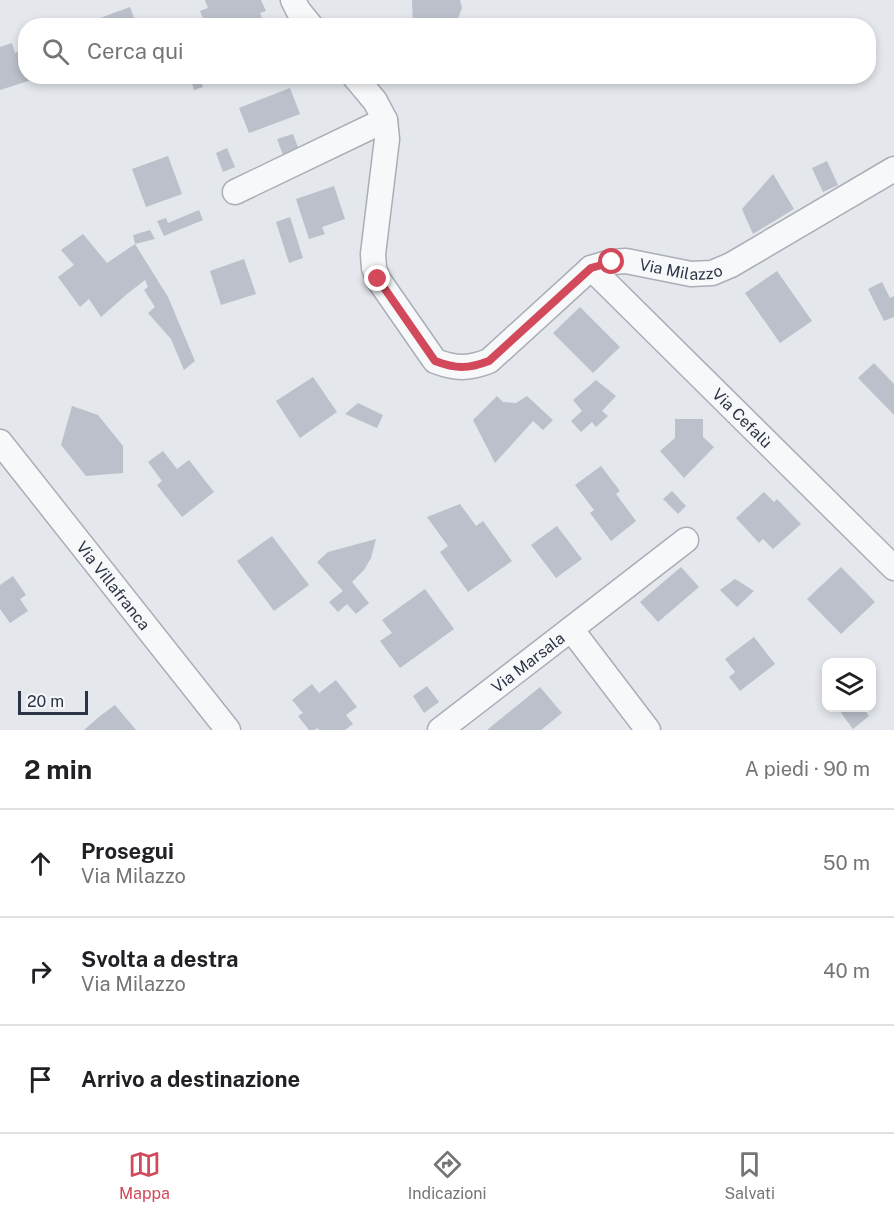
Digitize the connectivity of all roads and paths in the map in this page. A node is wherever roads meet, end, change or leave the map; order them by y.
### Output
1 (293, 0) edge
2 (304, 18) edge
3 (361, 84) edge
4 (385, 120) junction
5 (894, 169) edge
6 (235, 192) dead end
7 (591, 268) junction
8 (0, 444) edge
9 (686, 540) dead end
10 (894, 568) edge
11 (571, 629) junction
12 (228, 730) edge
13 (440, 730) edge
14 (648, 730) edge

1 - 2 street
3 - 4 street, Via Milazzo
4 - 6 street
4 - 7 street, Via Milazzo
5 - 7 street, Via Milazzo
7 - 10 street, Via Cefalù
8 - 12 street, Via Villafranca
9 - 11 street
11 - 13 street, Via Marsala
11 - 14 street, Via Marsala

